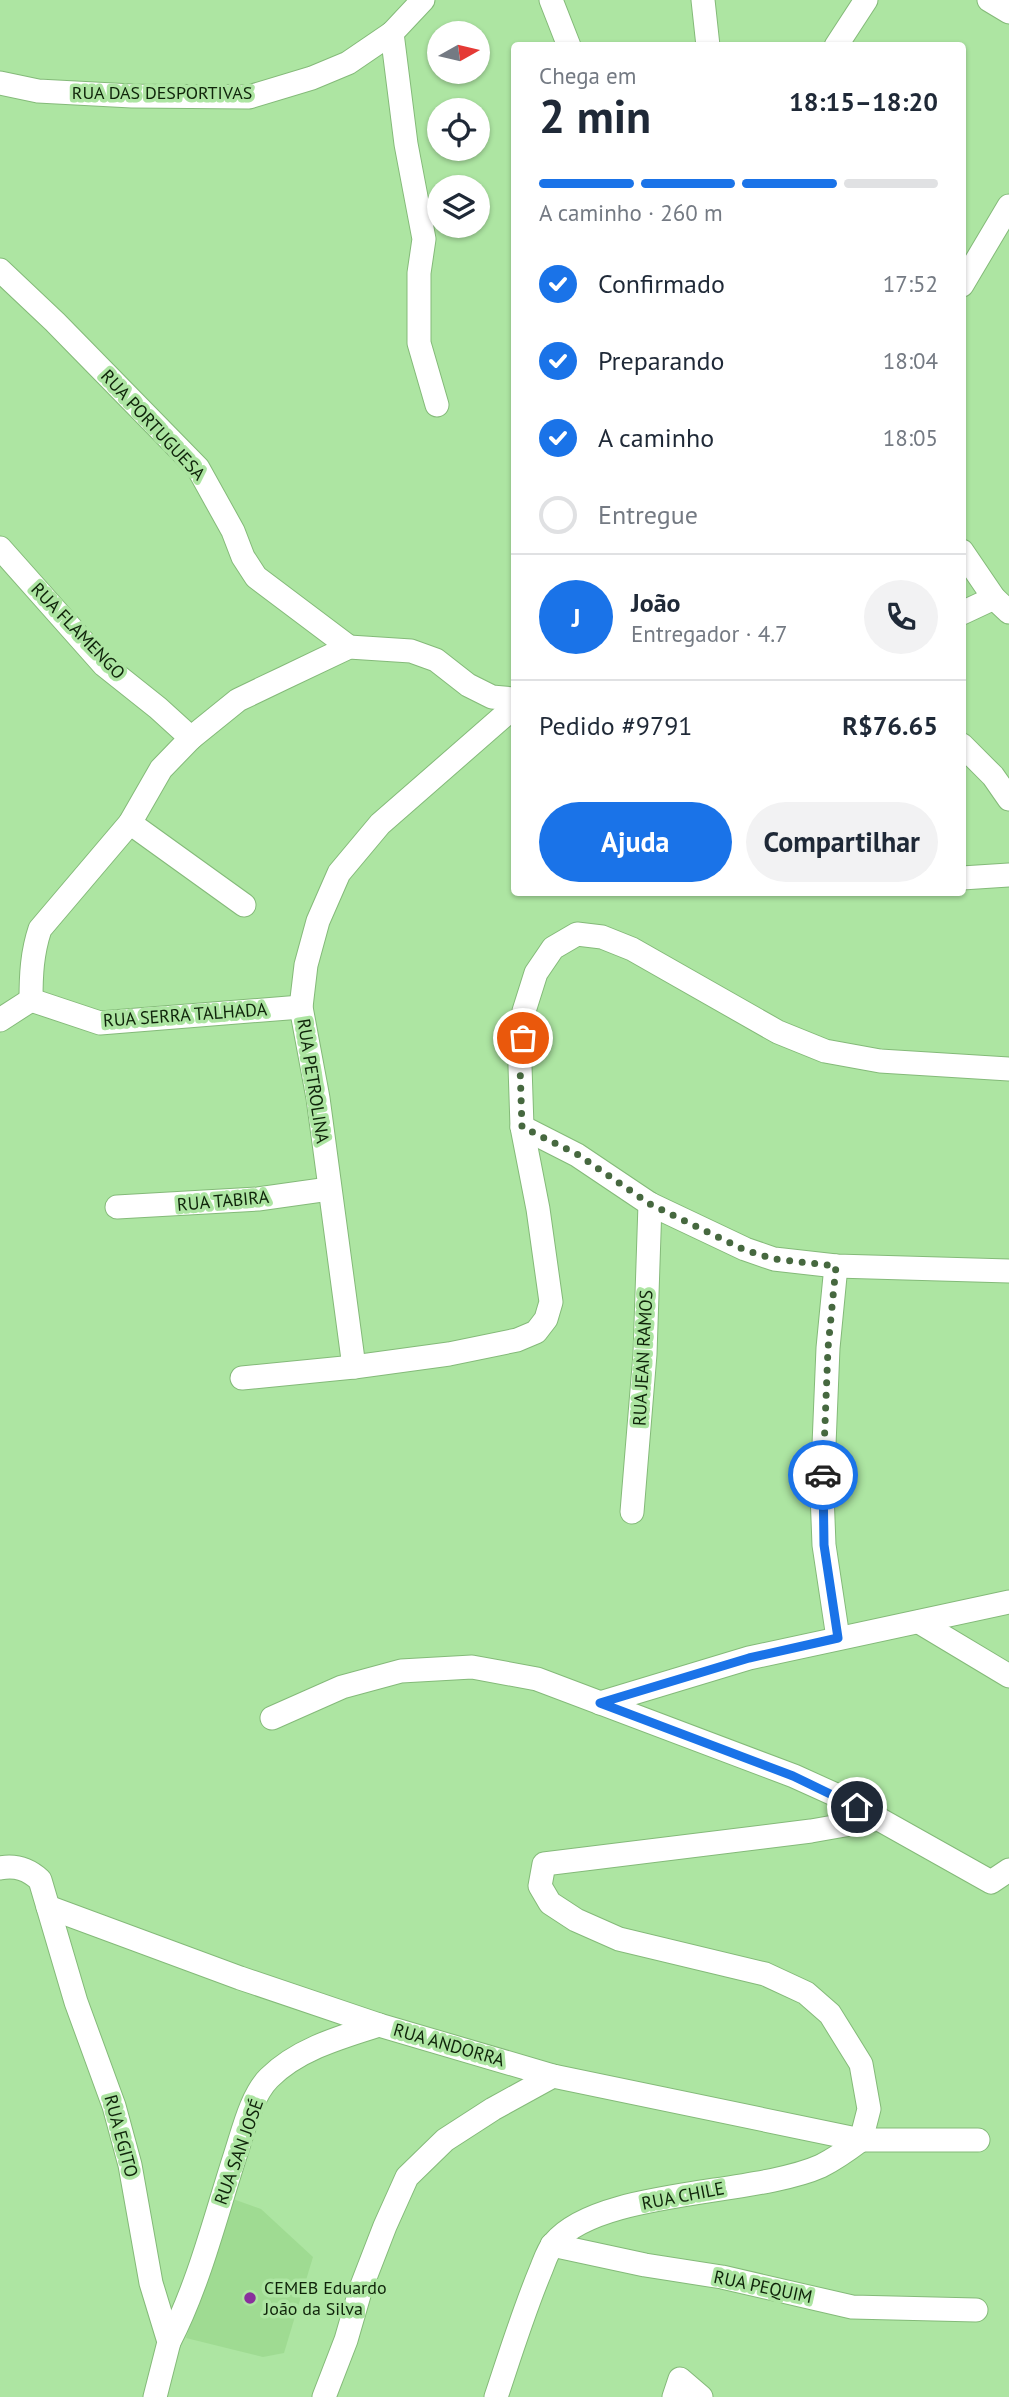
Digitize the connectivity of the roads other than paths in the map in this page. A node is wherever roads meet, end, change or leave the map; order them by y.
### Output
1 (423, 0) edge
2 (551, 0) edge
3 (703, 0) edge
4 (866, 0) edge
5 (989, 0) edge
6 (1009, 12) edge
7 (392, 33) junction
8 (567, 42) edge
9 (708, 42) edge
10 (839, 42) edge
11 (0, 83) edge
12 (1008, 211) edge
13 (0, 270) edge
14 (966, 279) edge
15 (437, 405) dead end
16 (0, 548) edge
17 (966, 557) edge
18 (1001, 605) edge
19 (966, 612) edge
20 (349, 647) junction
21 (511, 699) edge
22 (511, 710) edge
23 (191, 738) junction
24 (966, 748) edge
25 (1001, 771) edge
26 (1009, 799) edge
27 (130, 823) junction
28 (1009, 875) edge
29 (966, 878) edge
30 (244, 905) dead end
31 (31, 1000) junction
32 (301, 1007) junction
33 (0, 1020) edge
34 (1009, 1069) edge
35 (522, 1127) junction
36 (329, 1189) junction
37 (650, 1204) junction
38 (117, 1208) dead end
39 (836, 1266) junction
40 (1009, 1271) edge
41 (354, 1367) junction
42 (242, 1378) dead end
43 (632, 1512) dead end
44 (1009, 1602) edge
45 (919, 1622) junction
46 (838, 1638) junction
47 (1009, 1676) edge
48 (600, 1703) junction
49 (272, 1718) dead end
50 (879, 1819) junction
51 (21, 1872) edge
52 (1000, 1876) edge
53 (48, 1907) junction
54 (379, 2025) junction
55 (553, 2076) junction
56 (861, 2140) junction
57 (978, 2140) dead end
58 (552, 2245) junction
59 (976, 2309) dead end
60 (169, 2342) junction
61 (155, 2397) edge
62 (324, 2397) edge
63 (496, 2397) edge
64 (674, 2397) edge
65 (701, 2397) edge

1 - 7 street, RUA DAS DESPORTIVAS
2 - 8 street
3 - 9 street
4 - 10 street
5 - 6 street
7 - 11 street, RUA DAS DESPORTIVAS
7 - 15 street
12 - 14 street
13 - 20 street, RUA PORTUGUESA
16 - 23 street, RUA FLAMENGO
17 - 18 street
18 - 19 street
20 - 21 street
20 - 23 street
22 - 32 street, RUA PETROLINA
23 - 27 street
24 - 25 street
25 - 26 street
27 - 30 street
27 - 31 street
28 - 29 street
31 - 32 street, RUA SERRA TALHADA
31 - 33 street
32 - 36 street, RUA PETROLINA
34 - 35 street
35 - 37 street
35 - 41 street
36 - 38 street, RUA TABIRA
36 - 41 street, RUA PETROLINA
37 - 39 street
37 - 43 street, RUA JEAN RAMOS
39 - 40 street
39 - 46 street
41 - 42 street
44 - 45 street
45 - 46 street
45 - 47 street
46 - 48 street
48 - 49 street
48 - 50 street
50 - 52 street
50 - 56 street
51 - 53 street, RUA EGITO
53 - 54 street, RUA ANDORRA
53 - 60 street, RUA EGITO
54 - 55 street, RUA ANDORRA
54 - 60 street, RUA SAN JOSÉ
55 - 56 street, RUA ANDORRA
55 - 62 street
56 - 57 street
56 - 58 street, RUA CHILE
58 - 59 street, RUA PEQUIM
58 - 63 street, RUA CHILE
60 - 61 street
64 - 65 street

